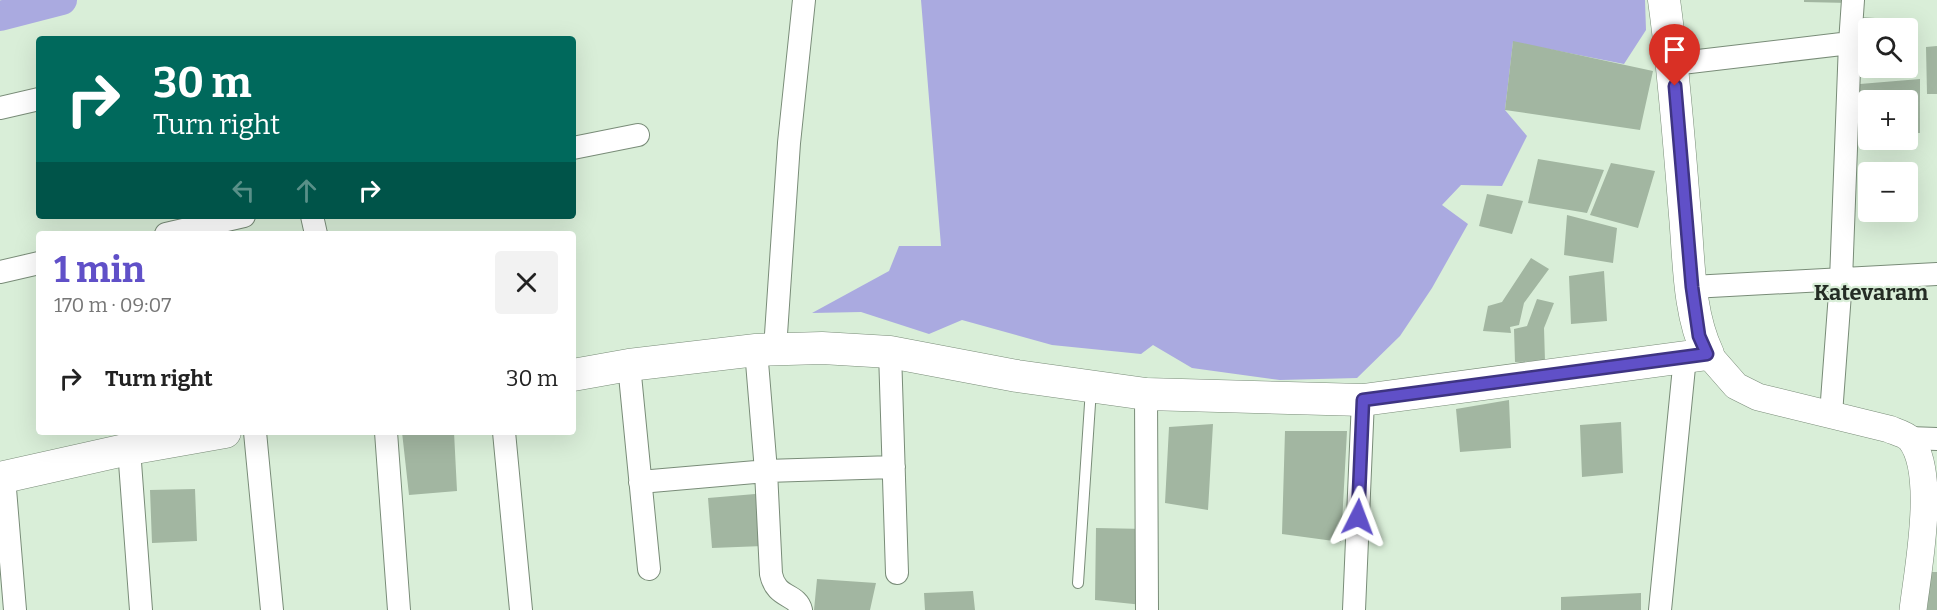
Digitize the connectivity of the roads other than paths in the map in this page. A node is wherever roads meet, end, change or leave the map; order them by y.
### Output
1 (804, 0) edge
2 (1664, 0) edge
3 (1853, 0) edge
4 (1850, 43) junction
5 (1673, 64) junction
6 (36, 100) edge
7 (0, 108) edge
8 (638, 135) dead end
9 (576, 147) edge
10 (231, 219) edge
11 (179, 231) edge
12 (36, 264) edge
13 (0, 273) edge
14 (1937, 274) edge
15 (1841, 280) junction
16 (1692, 287) junction
17 (766, 350) junction
18 (890, 352) junction
19 (1696, 356) junction
20 (629, 365) junction
21 (576, 374) edge
22 (1091, 386) junction
23 (1146, 394) junction
24 (1363, 400) junction
25 (1831, 414) junction
26 (208, 435) edge
27 (255, 435) edge
28 (386, 435) edge
29 (504, 435) edge
30 (1909, 438) junction
31 (1937, 439) edge
32 (129, 449) junction
33 (894, 467) junction
34 (766, 471) junction
35 (2, 477) edge
36 (640, 482) junction
37 (649, 569) dead end
38 (897, 573) dead end
39 (1078, 583) dead end
40 (15, 610) edge
41 (141, 610) edge
42 (272, 610) edge
43 (399, 610) edge
44 (520, 610) edge
45 (801, 610) edge
46 (1147, 610) edge
47 (1354, 610) edge
48 (1660, 610) edge
49 (1913, 610) edge

1 - 17 street
2 - 5 main road
3 - 4 street
4 - 5 street
4 - 15 street
5 - 16 main road
6 - 7 street
8 - 9 street
10 - 11 street
12 - 13 street
14 - 15 street
15 - 16 street
15 - 25 street
16 - 19 main road
17 - 18 main road
17 - 20 main road
17 - 34 street
18 - 22 main road
18 - 33 street
19 - 24 main road
19 - 25 street
19 - 48 street
20 - 21 main road
20 - 36 street
22 - 23 main road
22 - 39 lane
23 - 24 main road
23 - 46 street
24 - 47 street
25 - 30 street
26 - 32 main road
27 - 42 street
28 - 43 street
29 - 44 street
30 - 31 street
30 - 49 street
32 - 35 main road
32 - 41 street
33 - 34 street
33 - 38 street
34 - 36 street
34 - 45 street
35 - 40 street
36 - 37 street

